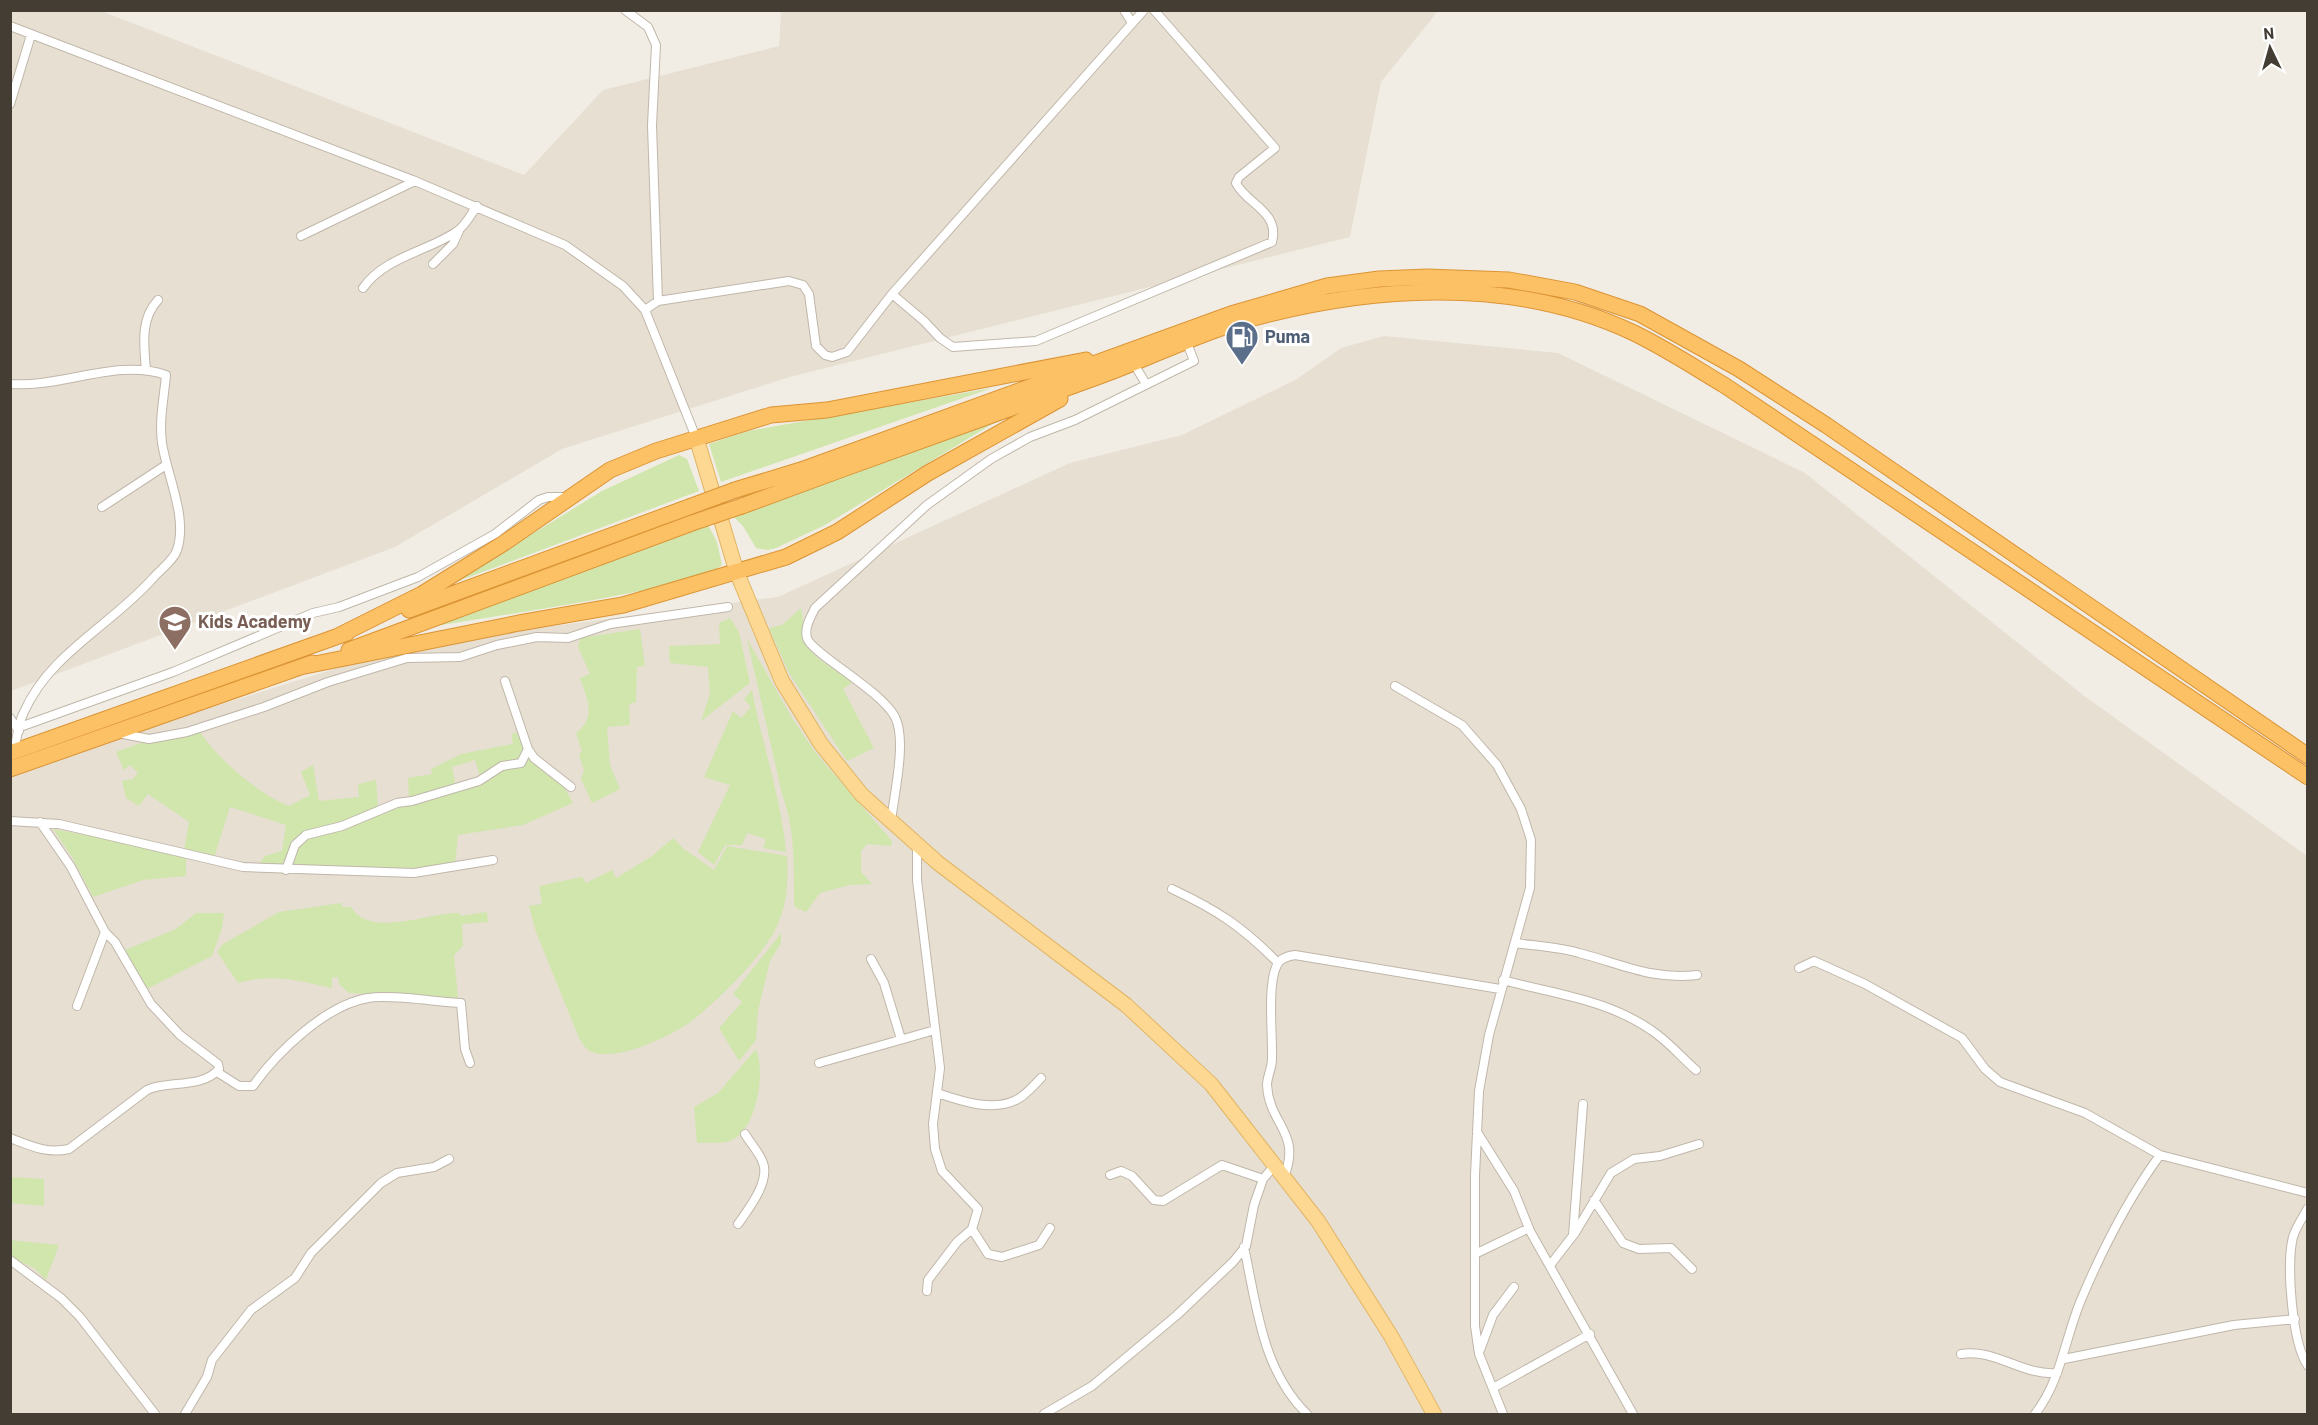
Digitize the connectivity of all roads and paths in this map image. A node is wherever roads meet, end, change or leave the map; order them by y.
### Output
1 (625, 10) edge
2 (1124, 10) edge
3 (1144, 10) edge
4 (1154, 10) edge
5 (1132, 23) junction
6 (10, 26) edge
7 (31, 35) junction
8 (10, 104) edge
9 (415, 181) junction
10 (477, 206) junction
11 (459, 231) junction
12 (301, 236) dead end
13 (433, 264) dead end
14 (363, 288) dead end
15 (892, 294) junction
16 (158, 300) dead end
17 (658, 301) junction
18 (645, 310) junction
19 (1187, 343) junction
20 (1133, 358) junction
21 (146, 370) junction
22 (10, 384) edge
23 (1146, 384) junction
24 (697, 440) junction
25 (166, 465) junction
26 (571, 497) junction
27 (102, 507) dead end
28 (737, 573) junction
29 (728, 607) dead end
30 (338, 636) junction
31 (305, 666) junction
32 (505, 681) dead end
33 (1395, 686) dead end
34 (10, 718) edge
35 (19, 729) junction
36 (115, 733) junction
37 (528, 749) junction
38 (12, 752) edge
39 (2307, 756) edge
40 (10, 770) edge
41 (2307, 777) edge
42 (571, 787) dead end
43 (10, 821) edge
44 (891, 821) junction
45 (39, 822) junction
46 (917, 844) junction
47 (493, 860) dead end
48 (286, 870) junction
49 (1172, 889) dead end
50 (105, 932) junction
51 (1515, 943) junction
52 (871, 959) dead end
53 (1278, 963) junction
54 (1799, 968) dead end
55 (1697, 975) dead end
56 (1502, 985) junction
57 (77, 1006) dead end
58 (935, 1030) junction
59 (900, 1039) junction
60 (470, 1063) dead end
61 (819, 1063) dead end
62 (1696, 1070) dead end
63 (218, 1072) junction
64 (1041, 1078) dead end
65 (937, 1093) junction
66 (1583, 1104) dead end
67 (1477, 1132) junction
68 (745, 1134) dead end
69 (10, 1138) edge
70 (1699, 1144) dead end
71 (2160, 1155) junction
72 (449, 1159) dead end
73 (1275, 1165) junction
74 (1110, 1175) dead end
75 (1284, 1177) junction
76 (1263, 1179) junction
77 (2307, 1193) edge
78 (1594, 1200) junction
79 (2307, 1208) edge
80 (738, 1224) dead end
81 (1050, 1228) dead end
82 (1529, 1228) junction
83 (972, 1229) junction
84 (1573, 1236) junction
85 (1244, 1248) junction
86 (1475, 1254) junction
87 (10, 1260) edge
88 (1551, 1264) junction
89 (1692, 1269) dead end
90 (1514, 1287) dead end
91 (927, 1291) dead end
92 (2295, 1318) junction
93 (1590, 1334) junction
94 (1479, 1354) junction
95 (1961, 1354) dead end
96 (2064, 1359) junction
97 (2307, 1366) edge
98 (2057, 1373) junction
99 (1493, 1388) junction
100 (155, 1414) edge
101 (185, 1414) edge
102 (1044, 1414) edge
103 (1307, 1414) edge
104 (1434, 1414) edge
105 (1503, 1414) edge
106 (1633, 1414) edge
107 (2035, 1414) edge

1 - 17 street
2 - 5 street
3 - 5 street
4 - 15 street
5 - 15 street
6 - 7 street
7 - 8 street
7 - 9 street
9 - 10 street
9 - 12 street
10 - 11 street
10 - 18 street
11 - 13 street
11 - 14 street
15 - 17 street
16 - 21 street
17 - 18 street
18 - 24 street
19 - 20 highway
19 - 23 street
19 - 41 highway
20 - 23 street
20 - 24 highway
20 - 28 highway
20 - 30 highway, bridge
20 - 31 highway, bridge
20 - 39 highway
21 - 22 street
21 - 25 street
23 - 44 street
24 - 26 highway
24 - 28 main road
25 - 27 street
25 - 35 street
26 - 30 highway
26 - 35 street
28 - 31 highway
28 - 44 main road
29 - 36 street
30 - 38 highway
31 - 36 highway
32 - 37 street
33 - 51 street
34 - 35 street
35 - 38 street
36 - 40 highway
37 - 42 street
37 - 48 street
43 - 45 street
44 - 46 main road
45 - 48 street
45 - 50 street
46 - 58 street
46 - 73 main road
47 - 48 street
49 - 53 street
50 - 57 street
50 - 63 street
51 - 55 street
51 - 56 street
52 - 59 street
53 - 56 street
53 - 75 street
54 - 71 street
56 - 62 street
56 - 67 street
58 - 59 street
58 - 65 street
59 - 61 street
60 - 63 street
63 - 69 street
64 - 65 street
65 - 83 street
66 - 84 street
67 - 82 street
67 - 86 street
68 - 80 street
70 - 78 street
71 - 77 street
71 - 96 street
72 - 101 street
73 - 75 main road
73 - 76 street
74 - 76 street
75 - 104 main road
76 - 85 street
78 - 84 street
78 - 89 street
79 - 92 street
81 - 83 street
82 - 86 street
82 - 88 street
83 - 91 street
84 - 88 street
85 - 102 street
85 - 103 street
86 - 94 street
87 - 100 street
88 - 93 street
90 - 94 street
92 - 96 street
92 - 97 street
93 - 99 street
93 - 106 street
94 - 99 street
95 - 98 street
96 - 98 street
98 - 107 street
99 - 105 street

